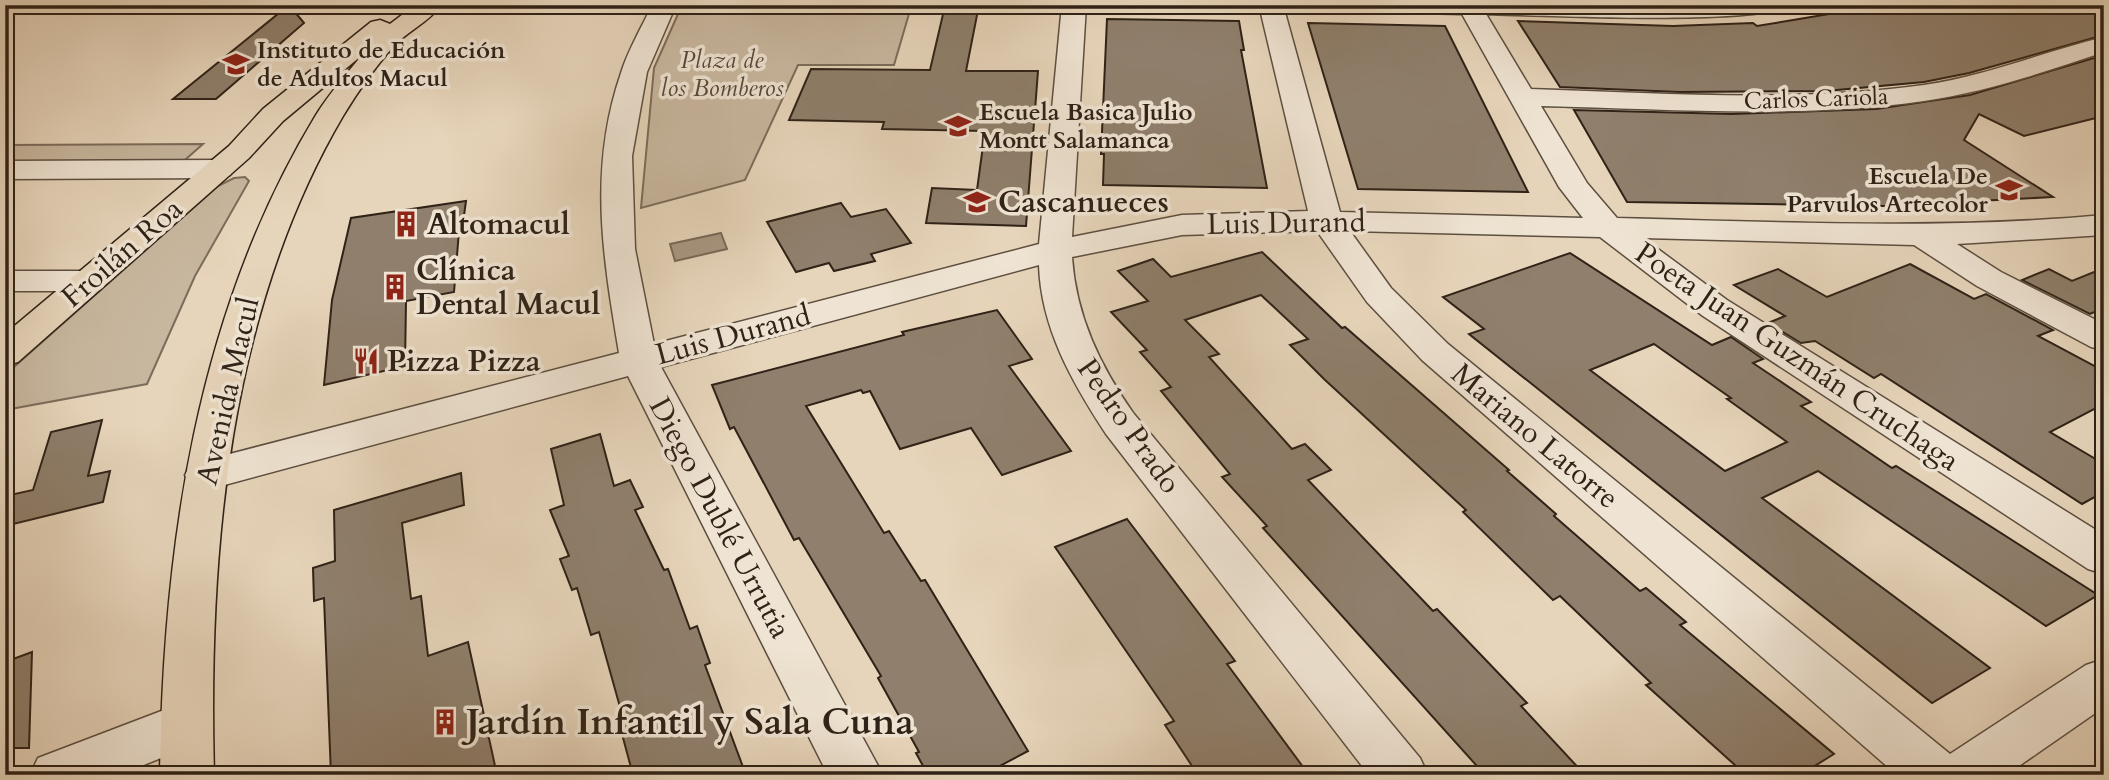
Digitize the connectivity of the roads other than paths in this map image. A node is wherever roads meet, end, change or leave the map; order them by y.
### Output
1 (429, 5) edge
2 (664, 5) edge
3 (1074, 5) edge
4 (1270, 5) edge
5 (1375, 5) edge
6 (1774, 5) edge
7 (1470, 6) edge
8 (1693, 8) edge
9 (391, 22) edge
10 (2104, 44) edge
11 (1522, 97) junction
12 (318, 139) junction
13 (229, 160) junction
14 (5, 170) edge
15 (1326, 220) junction
16 (2104, 225) edge
17 (1608, 228) junction
18 (1921, 235) junction
19 (1055, 250) junction
20 (5, 281) edge
21 (89, 281) junction
22 (2104, 339) edge
23 (5, 354) edge
24 (639, 360) junction
25 (206, 475) junction
26 (2104, 557) edge
27 (2104, 680) edge
28 (185, 725) junction
29 (57, 775) edge
30 (187, 775) edge
31 (856, 775) edge
32 (1401, 775) edge
33 (1936, 775) edge
34 (1962, 775) edge

1 - 9 main road, Avenida Macul
2 - 24 street, Diego Dublé Urrutia
3 - 19 street, Pedro Prado
4 - 15 street, Mariano Latorre
5 - 7 street
6 - 8 street
7 - 8 street
7 - 11 street, Poeta Juan Guzmán Cruchaga
9 - 12 main road, Avenida Macul
9 - 13 main road, Froilán Roa
10 - 11 street, Carlos Cariola
11 - 17 street, Poeta Juan Guzmán Cruchaga
12 - 13 main road
12 - 25 main road, Avenida Macul
13 - 14 street
13 - 21 main road, Froilán Roa
15 - 17 street, Luis Durand
15 - 19 street, Luis Durand
15 - 33 street, Mariano Latorre
16 - 18 street, Luis Durand
17 - 18 street, Luis Durand
17 - 26 street, Poeta Juan Guzmán Cruchaga
18 - 22 street
19 - 24 street, Luis Durand
19 - 32 street, Pedro Prado
20 - 21 street
21 - 23 main road, Froilán Roa
24 - 25 street, Luis Durand
24 - 31 street, Diego Dublé Urrutia
25 - 28 main road, Avenida Macul
27 - 34 street
28 - 29 street
28 - 30 main road, Avenida Macul

